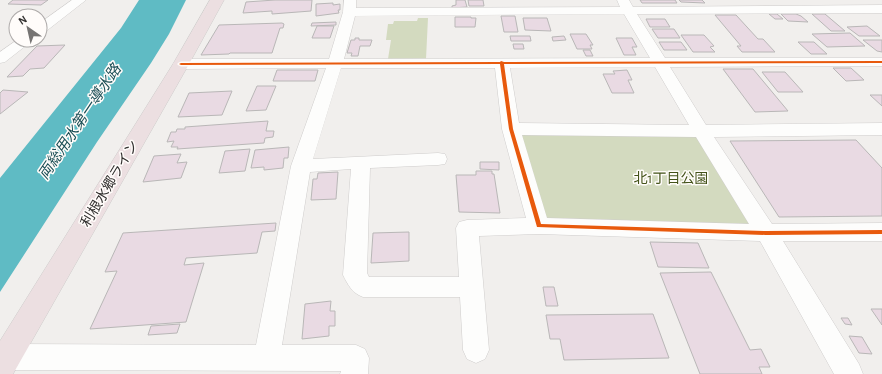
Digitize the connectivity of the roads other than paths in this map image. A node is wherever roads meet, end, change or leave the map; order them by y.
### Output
1 (80, 0) edge
2 (217, 0) edge
3 (717, 0) edge
4 (862, 0) edge
5 (533, 5) edge
6 (625, 5) edge
7 (350, 6) edge
8 (441, 6) edge
9 (726, 10) junction
10 (879, 10) edge
11 (48, 24) edge
12 (15, 48) edge
13 (0, 59) edge
14 (502, 62) junction
15 (661, 62) junction
16 (882, 62) edge
17 (335, 63) junction
18 (181, 64) junction
19 (511, 129) junction
20 (882, 129) edge
21 (701, 131) junction
22 (438, 160) dead end
23 (361, 162) junction
24 (301, 166) junction
25 (539, 226) junction
26 (882, 232) edge
27 (766, 233) junction
28 (471, 287) junction
29 (476, 350) dead end
30 (267, 357) junction
31 (3, 362) edge
32 (354, 374) edge
33 (849, 374) edge

1 - 11 street
2 - 18 highway, 利根水郷ライン
3 - 9 street
4 - 10 street
5 - 6 street
5 - 8 street
6 - 9 street
6 - 15 street
7 - 8 street
7 - 17 street
9 - 10 street
12 - 13 street
14 - 15 street
14 - 17 street
14 - 19 street
15 - 16 street
15 - 21 street
17 - 18 street
17 - 24 street
18 - 31 highway, 利根水郷ライン
19 - 21 street
19 - 25 street
20 - 21 street
21 - 27 street
22 - 23 street
23 - 24 street
23 - 28 street
24 - 30 street
25 - 27 street
25 - 28 street
26 - 27 street
27 - 33 street
28 - 29 street
30 - 31 street
30 - 32 street

